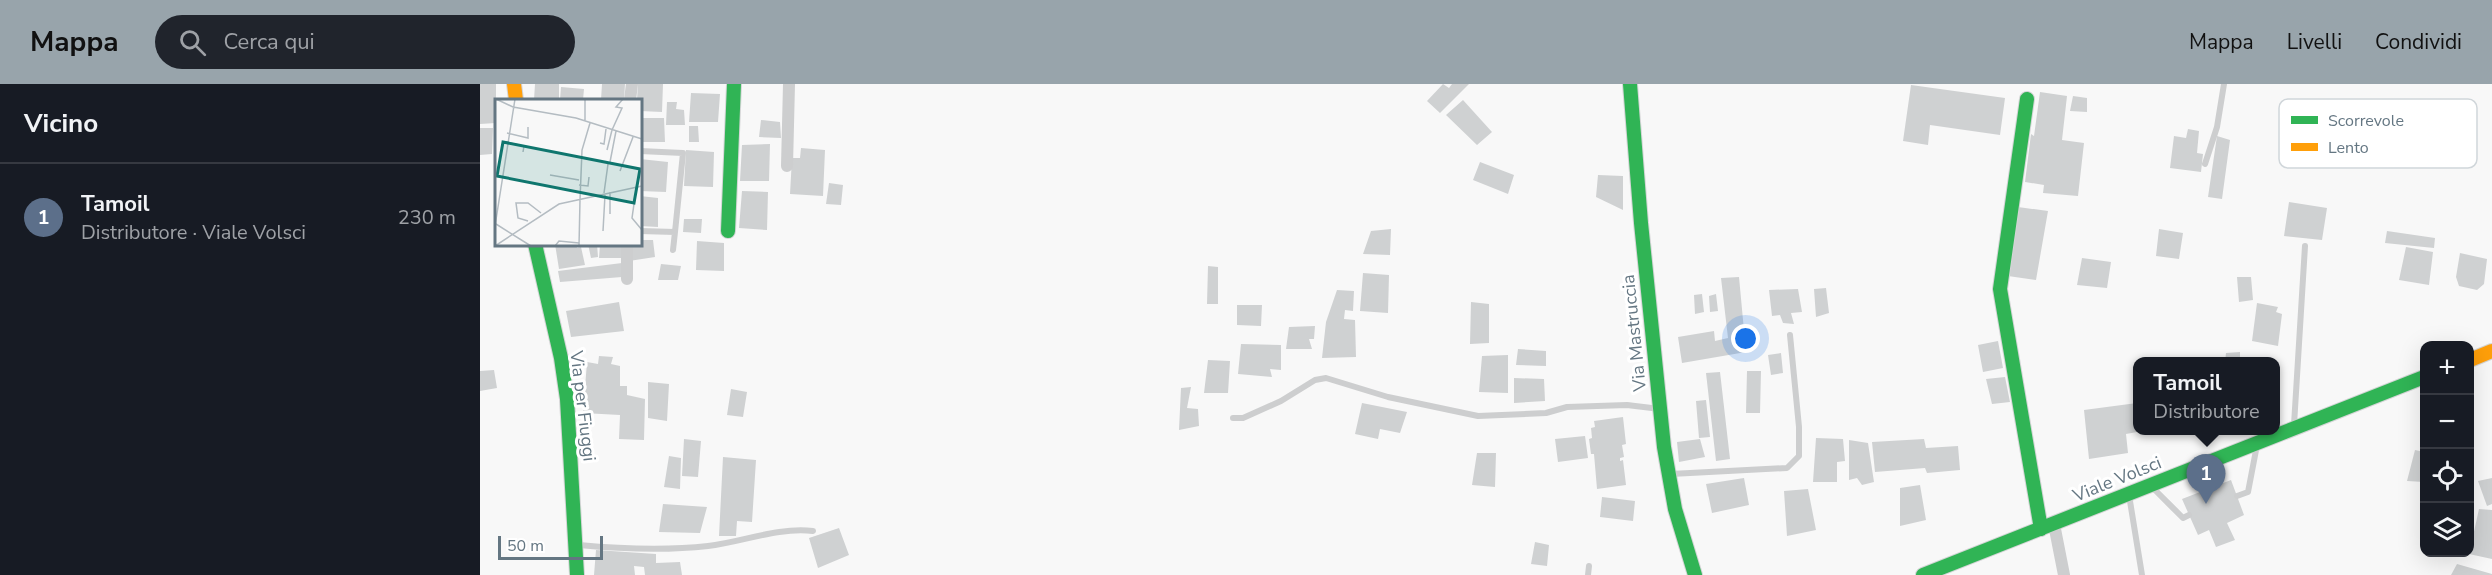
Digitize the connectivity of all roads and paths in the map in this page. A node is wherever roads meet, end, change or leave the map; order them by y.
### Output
1 (514, 84) edge
2 (632, 84) edge
3 (734, 84) edge
4 (789, 84) edge
5 (1630, 84) edge
6 (2224, 84) edge
7 (516, 99) edge
8 (630, 99) edge
9 (2027, 99) dead end
10 (642, 151) edge
11 (2205, 164) dead end
12 (787, 166) dead end
13 (642, 231) edge
14 (728, 231) dead end
15 (675, 232) junction
16 (535, 246) edge
17 (627, 246) edge
18 (2305, 246) dead end
19 (673, 250) dead end
20 (627, 279) dead end
21 (1790, 335) dead end
22 (2492, 351) edge
23 (2474, 358) edge
24 (2420, 379) edge
25 (1660, 408) junction
26 (1233, 418) dead end
27 (2294, 429) junction
28 (2279, 435) edge
29 (2280, 435) edge
30 (2257, 444) junction
31 (1669, 474) junction
32 (2150, 486) junction
33 (2129, 494) junction
34 (2237, 496) dead end
35 (2189, 515) dead end
36 (2047, 526) junction
37 (813, 531) dead end
38 (576, 545) junction
39 (1589, 566) dead end
40 (1949, 570) edge
41 (577, 575) edge
42 (1588, 575) edge
43 (1695, 575) edge
44 (1923, 575) edge
45 (2064, 575) edge
46 (2142, 575) edge

1 - 7 street
2 - 8 street
3 - 14 street
4 - 12 street
5 - 25 street, Via Mastruccia
6 - 11 lane
9 - 36 street
10 - 15 lane
13 - 15 lane
15 - 19 lane
16 - 38 street, Via per Fiuggi
17 - 20 street
18 - 27 lane
21 - 31 lane
22 - 23 street
24 - 27 street, Viale Volsci
25 - 26 lane
25 - 31 street, Via Mastruccia
27 - 29 street, Viale Volsci
28 - 30 street, Viale Volsci
30 - 32 street, Viale Volsci
30 - 34 lane
31 - 43 street, Via Mastruccia
32 - 33 street, Viale Volsci
32 - 35 lane
33 - 36 street, Viale Volsci
33 - 46 lane
36 - 40 street, Viale Volsci
36 - 45 street
37 - 38 lane
38 - 41 street, Via per Fiuggi
39 - 42 lane
40 - 44 street, Viale Volsci

